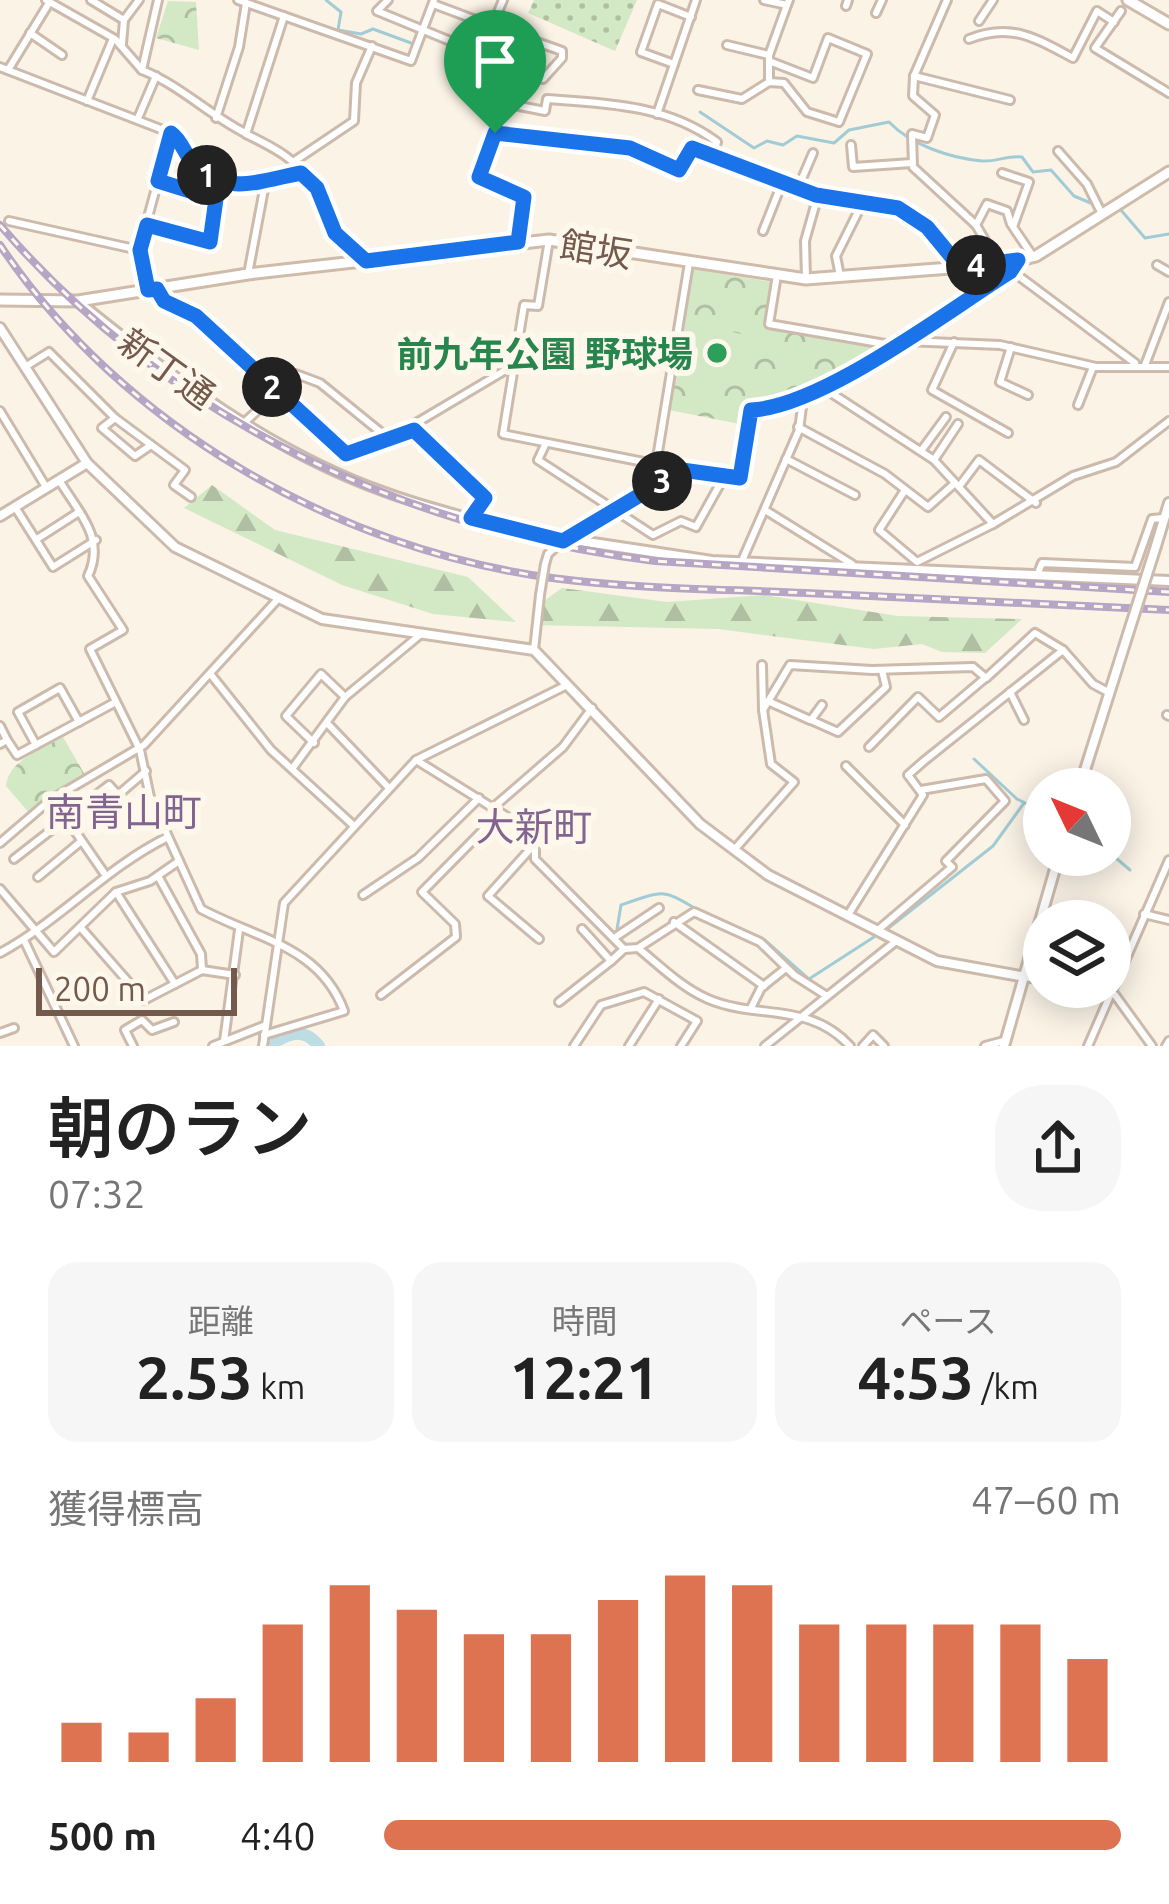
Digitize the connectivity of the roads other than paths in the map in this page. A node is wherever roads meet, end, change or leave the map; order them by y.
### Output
1 (91, 0) edge
2 (139, 0) edge
3 (158, 0) edge
4 (388, 0) edge
5 (502, 0) edge
6 (696, 0) edge
7 (764, 0) edge
8 (882, 0) edge
9 (947, 0) edge
10 (993, 0) edge
11 (1128, 0) edge
12 (242, 1) edge
13 (48, 2) edge
14 (433, 2) edge
15 (788, 3) edge
16 (1121, 11) dead end
17 (876, 13) dead end
18 (284, 16) junction
19 (691, 17) junction
20 (124, 20) junction
21 (979, 21) dead end
22 (1114, 22) junction
23 (1169, 24) edge
24 (492, 26) junction
25 (423, 29) junction
26 (30, 33) junction
27 (969, 39) dead end
28 (112, 41) junction
29 (122, 45) junction
30 (727, 45) dead end
31 (372, 46) junction
32 (62, 55) dead end
33 (769, 58) junction
34 (674, 64) junction
35 (511, 66) junction
36 (4, 69) edge
37 (142, 70) junction
38 (156, 76) junction
39 (914, 76) junction
40 (769, 82) junction
41 (698, 90) dead end
42 (1169, 93) edge
43 (1010, 100) dead end
44 (87, 101) junction
45 (657, 114) junction
46 (138, 118) junction
47 (216, 118) junction
48 (171, 133) junction
49 (246, 134) junction
50 (851, 145) dead end
51 (1058, 151) dead end
52 (713, 154) junction
53 (813, 154) dead end
54 (292, 161) junction
55 (912, 163) junction
56 (1169, 172) edge
57 (301, 173) junction
58 (1002, 173) dead end
59 (158, 181) junction
60 (266, 182) junction
61 (782, 183) junction
62 (798, 188) junction
63 (818, 195) junction
64 (864, 201) junction
65 (1109, 210) junction
66 (9, 221) dead end
67 (147, 225) junction
68 (976, 225) junction
69 (1012, 227) junction
70 (763, 231) dead end
71 (549, 240) junction
72 (518, 242) junction
73 (140, 250) junction
74 (1034, 256) junction
75 (1018, 260) junction
76 (366, 261) junction
77 (689, 263) junction
78 (999, 264) junction
79 (1157, 266) dead end
80 (960, 267) junction
81 (1011, 271) junction
82 (1169, 272) edge
83 (248, 274) junction
84 (777, 275) junction
85 (840, 276) junction
86 (806, 279) junction
87 (153, 289) junction
88 (0, 300) edge
89 (78, 301) junction
90 (1169, 302) edge
91 (0, 328) edge
92 (901, 341) junction
93 (954, 342) junction
94 (892, 345) junction
95 (1011, 347) junction
96 (514, 365) junction
97 (1142, 365) junction
98 (25, 367) junction
99 (1093, 367) junction
100 (1169, 367) edge
101 (825, 388) junction
102 (278, 393) junction
103 (1028, 395) dead end
104 (803, 399) junction
105 (1078, 405) dead end
106 (0, 411) edge
107 (946, 417) dead end
108 (115, 418) junction
109 (1169, 421) edge
110 (244, 423) junction
111 (958, 424) dead end
112 (798, 427) junction
113 (414, 430) junction
114 (1008, 433) dead end
115 (389, 439) junction
116 (152, 445) junction
117 (545, 446) junction
118 (921, 451) junction
119 (786, 459) junction
120 (934, 460) junction
121 (86, 463) junction
122 (656, 464) junction
123 (682, 470) junction
124 (724, 477) junction
125 (59, 480) junction
126 (958, 483) junction
127 (46, 487) junction
128 (905, 490) junction
129 (855, 495) dead end
130 (191, 497) dead end
131 (1036, 502) junction
132 (1169, 502) edge
133 (15, 507) junction
134 (613, 510) junction
135 (765, 510) junction
136 (79, 512) junction
137 (0, 516) edge
138 (471, 518) junction
139 (1164, 518) junction
140 (993, 524) junction
141 (526, 533) joint
142 (653, 535) junction
143 (36, 540) junction
144 (96, 540) junction
145 (563, 541) junction
146 (652, 551) junction
147 (741, 562) junction
148 (852, 564) junction
149 (1038, 573) junction
150 (1169, 581) edge
151 (277, 600) junction
152 (421, 634) junction
153 (534, 650) junction
154 (1063, 650) junction
155 (762, 665) dead end
156 (882, 670) junction
157 (211, 674) junction
158 (986, 678) junction
159 (570, 683) junction
160 (1010, 692) junction
161 (1108, 692) junction
162 (345, 697) junction
163 (770, 702) junction
164 (114, 704) junction
165 (822, 705) dead end
166 (592, 708) junction
167 (763, 710) junction
168 (811, 720) junction
169 (1024, 720) dead end
170 (79, 722) junction
171 (327, 723) junction
172 (0, 726) edge
173 (4, 742) edge
174 (314, 743) junction
175 (138, 745) junction
176 (36, 746) junction
177 (869, 747) dead end
178 (416, 760) junction
179 (846, 766) dead end
180 (1085, 768) edge
181 (147, 770) junction
182 (292, 770) junction
183 (389, 788) junction
184 (921, 790) junction
185 (479, 798) junction
186 (497, 810) junction
187 (66, 818) junction
188 (353, 825) junction
189 (905, 825) junction
190 (168, 837) junction
191 (0, 843) edge
192 (79, 843) junction
193 (533, 846) junction
194 (734, 850) junction
195 (14, 859) dead end
196 (1169, 860) edge
197 (179, 861) junction
198 (104, 873) junction
199 (158, 875) junction
200 (1052, 876) edge
201 (38, 877) dead end
202 (0, 889) edge
203 (116, 892) junction
204 (363, 895) dead end
205 (658, 908) dead end
206 (201, 909) junction
207 (1144, 914) junction
208 (848, 916) junction
209 (182, 919) junction
210 (1169, 920) edge
211 (674, 922) junction
212 (81, 928) junction
213 (582, 929) dead end
214 (239, 930) junction
215 (877, 932) junction
216 (34, 933) junction
217 (614, 938) junction
218 (539, 939) dead end
219 (24, 940) junction
220 (895, 941) junction
221 (1131, 943) edge
222 (277, 944) junction
223 (638, 948) junction
224 (624, 949) junction
225 (0, 953) edge
226 (610, 961) junction
227 (786, 968) junction
228 (202, 970) junction
229 (235, 975) junction
230 (1021, 976) junction
231 (175, 984) junction
232 (764, 986) junction
233 (381, 995) dead end
234 (827, 995) junction
235 (659, 999) junction
236 (560, 1002) dead end
237 (752, 1006) junction
238 (1104, 1008) edge
239 (1123, 1008) edge
240 (803, 1014) junction
241 (174, 1022) dead end
242 (266, 1025) junction
243 (14, 1028) dead end
244 (0, 1033) edge
245 (264, 1035) junction
246 (1146, 1037) junction
247 (224, 1041) junction
248 (1005, 1044) edge
249 (1092, 1044) edge
250 (74, 1046) edge
251 (133, 1046) edge
252 (213, 1046) edge
253 (263, 1046) edge
254 (574, 1046) edge
255 (629, 1046) edge
256 (681, 1046) edge
257 (765, 1046) edge
258 (850, 1046) edge
259 (863, 1046) edge
260 (884, 1046) edge
261 (985, 1046) edge
262 (1138, 1046) edge
263 (1152, 1046) edge

1 - 20 street
2 - 20 street
3 - 37 street
4 - 25 street
5 - 24 street
6 - 19 street
7 - 15 street
8 - 17 street
9 - 39 street
10 - 21 street
11 - 23 main road
12 - 18 street
12 - 47 street
13 - 26 street
13 - 28 street
14 - 24 street
14 - 25 street
15 - 33 street
16 - 22 street
18 - 31 street
18 - 49 street
19 - 34 street
19 - 34 street
20 - 29 street
22 - 27 street
22 - 42 street
24 - 35 street
25 - 31 street
25 - 35 street
26 - 32 street
26 - 36 street
28 - 29 street
28 - 44 street
29 - 37 street
30 - 33 street
31 - 54 street
33 - 40 street
33 - 40 street
34 - 45 street
35 - 45 street
36 - 44 street
37 - 38 street
38 - 46 street
38 - 47 street
39 - 43 street
39 - 55 street
40 - 41 street
44 - 46 street
45 - 52 street
46 - 48 street
47 - 49 street
48 - 59 street
48 - 60 street
49 - 54 street
50 - 55 street
51 - 65 street
52 - 61 street
52 - 72 street
53 - 62 street
54 - 57 street
55 - 68 street
56 - 65 main road, 館坂
57 - 60 street
57 - 76 street
58 - 69 street
59 - 67 street
59 - 67 street
60 - 83 street
61 - 62 street
61 - 70 street
62 - 63 street
63 - 64 street
63 - 86 street
64 - 80 street
64 - 85 street
65 - 74 main road, 館坂
66 - 73 street
67 - 73 street
68 - 69 street
68 - 78 street
69 - 74 street
71 - 72 main road, 館坂
71 - 77 main road, 館坂
71 - 96 street
72 - 76 main road, 館坂
73 - 87 street
74 - 75 main road, 館坂
75 - 78 main road, 館坂
75 - 81 street
76 - 83 main road, 館坂
77 - 84 main road, 館坂
77 - 122 street
78 - 80 main road, 館坂
79 - 82 street
80 - 85 main road, 館坂
81 - 92 street
81 - 97 street
83 - 87 main road, 館坂
84 - 86 main road, 館坂
84 - 94 street
85 - 86 main road, 館坂
87 - 89 main road, 館坂
87 - 102 street
88 - 89 main road, 館坂
89 - 110 street, 新丁通
90 - 97 street
91 - 98 street
92 - 93 street
92 - 94 street
93 - 95 street
93 - 114 street
94 - 101 street
95 - 99 street
95 - 103 street
96 - 113 street
96 - 117 street
97 - 99 street
97 - 100 street
98 - 108 street
98 - 121 street
99 - 105 street
101 - 104 street
101 - 118 street
102 - 110 street
102 - 115 street
102 - 115 street
104 - 112 street
104 - 124 street
106 - 127 street
107 - 118 street
108 - 116 street
108 - 116 street
109 - 131 street
110 - 138 street, 新丁通
111 - 120 street
112 - 119 street
112 - 128 street
113 - 115 street
113 - 138 street
116 - 130 street
117 - 122 street
117 - 134 street
118 - 120 street
119 - 129 street
119 - 135 street
120 - 126 street
121 - 125 street
121 - 151 street
122 - 123 street
123 - 124 street
123 - 134 street
124 - 142 street
125 - 127 street
125 - 136 street
126 - 128 street
126 - 131 street
126 - 140 street
127 - 133 street
128 - 140 street
131 - 140 street
132 - 139 street
133 - 137 street
133 - 143 street
134 - 142 street
134 - 145 street
135 - 147 street
135 - 148 street
136 - 143 street
136 - 144 street
138 - 141 street, 新丁通
139 - 149 street
139 - 161 street, bridge
141 - 145 street
142 - 146 street
143 - 144 street
144 - 164 street
145 - 146 street
145 - 153 street, bridge
146 - 147 street
147 - 148 street
148 - 149 street
149 - 150 street
151 - 152 street
151 - 157 street
152 - 153 street
152 - 162 street
153 - 159 street
154 - 158 street
154 - 160 street
154 - 161 street
155 - 167 street
156 - 158 street
156 - 163 street
156 - 168 street
157 - 175 street
157 - 182 street
158 - 177 street
159 - 166 street
159 - 178 street
160 - 169 street
160 - 184 street
161 - 180 street
162 - 171 street
162 - 174 street
163 - 167 street
163 - 168 street
164 - 170 street
164 - 175 street
165 - 168 street
166 - 186 street
166 - 194 street
167 - 194 street
170 - 176 street
170 - 176 street
171 - 174 street
171 - 183 street
172 - 173 street
173 - 176 street
174 - 182 street
175 - 181 street
175 - 191 street
178 - 183 street
178 - 185 street
179 - 189 street
181 - 187 street
181 - 190 street
182 - 188 street
183 - 188 street
184 - 189 street
184 - 215 street
185 - 186 street
185 - 204 street
186 - 193 street
186 - 233 street
187 - 192 street
187 - 195 street
188 - 222 street
189 - 208 street
190 - 197 street
190 - 198 street
192 - 198 street
192 - 201 street
193 - 217 street
193 - 218 street
194 - 208 street
196 - 207 street
197 - 199 street
197 - 206 street
198 - 216 street
199 - 203 street
199 - 209 street
200 - 230 street
202 - 216 street
203 - 212 street
203 - 231 street
205 - 217 street
206 - 209 street
206 - 214 street
207 - 210 street
207 - 221 street
208 - 215 street
209 - 228 street
211 - 223 street
211 - 227 street
211 - 232 street
212 - 216 street
212 - 231 street
213 - 226 street
214 - 222 street
214 - 229 street
215 - 220 street
216 - 219 street
217 - 224 street
219 - 225 street
219 - 250 street
220 - 230 street
220 - 234 street
222 - 242 street
222 - 245 street
223 - 224 street
223 - 237 street
224 - 226 street
226 - 236 street
227 - 232 street
227 - 234 street
228 - 229 street
228 - 231 street
229 - 247 street
230 - 248 street
232 - 237 street
234 - 240 street
235 - 254 street
235 - 255 street
235 - 256 street
237 - 240 street
238 - 249 street
239 - 246 street
240 - 257 street
240 - 258 street
241 - 251 street
242 - 245 street
242 - 247 street
243 - 244 street
245 - 253 street
246 - 262 street
246 - 263 street
247 - 252 street
248 - 261 street
259 - 260 street

